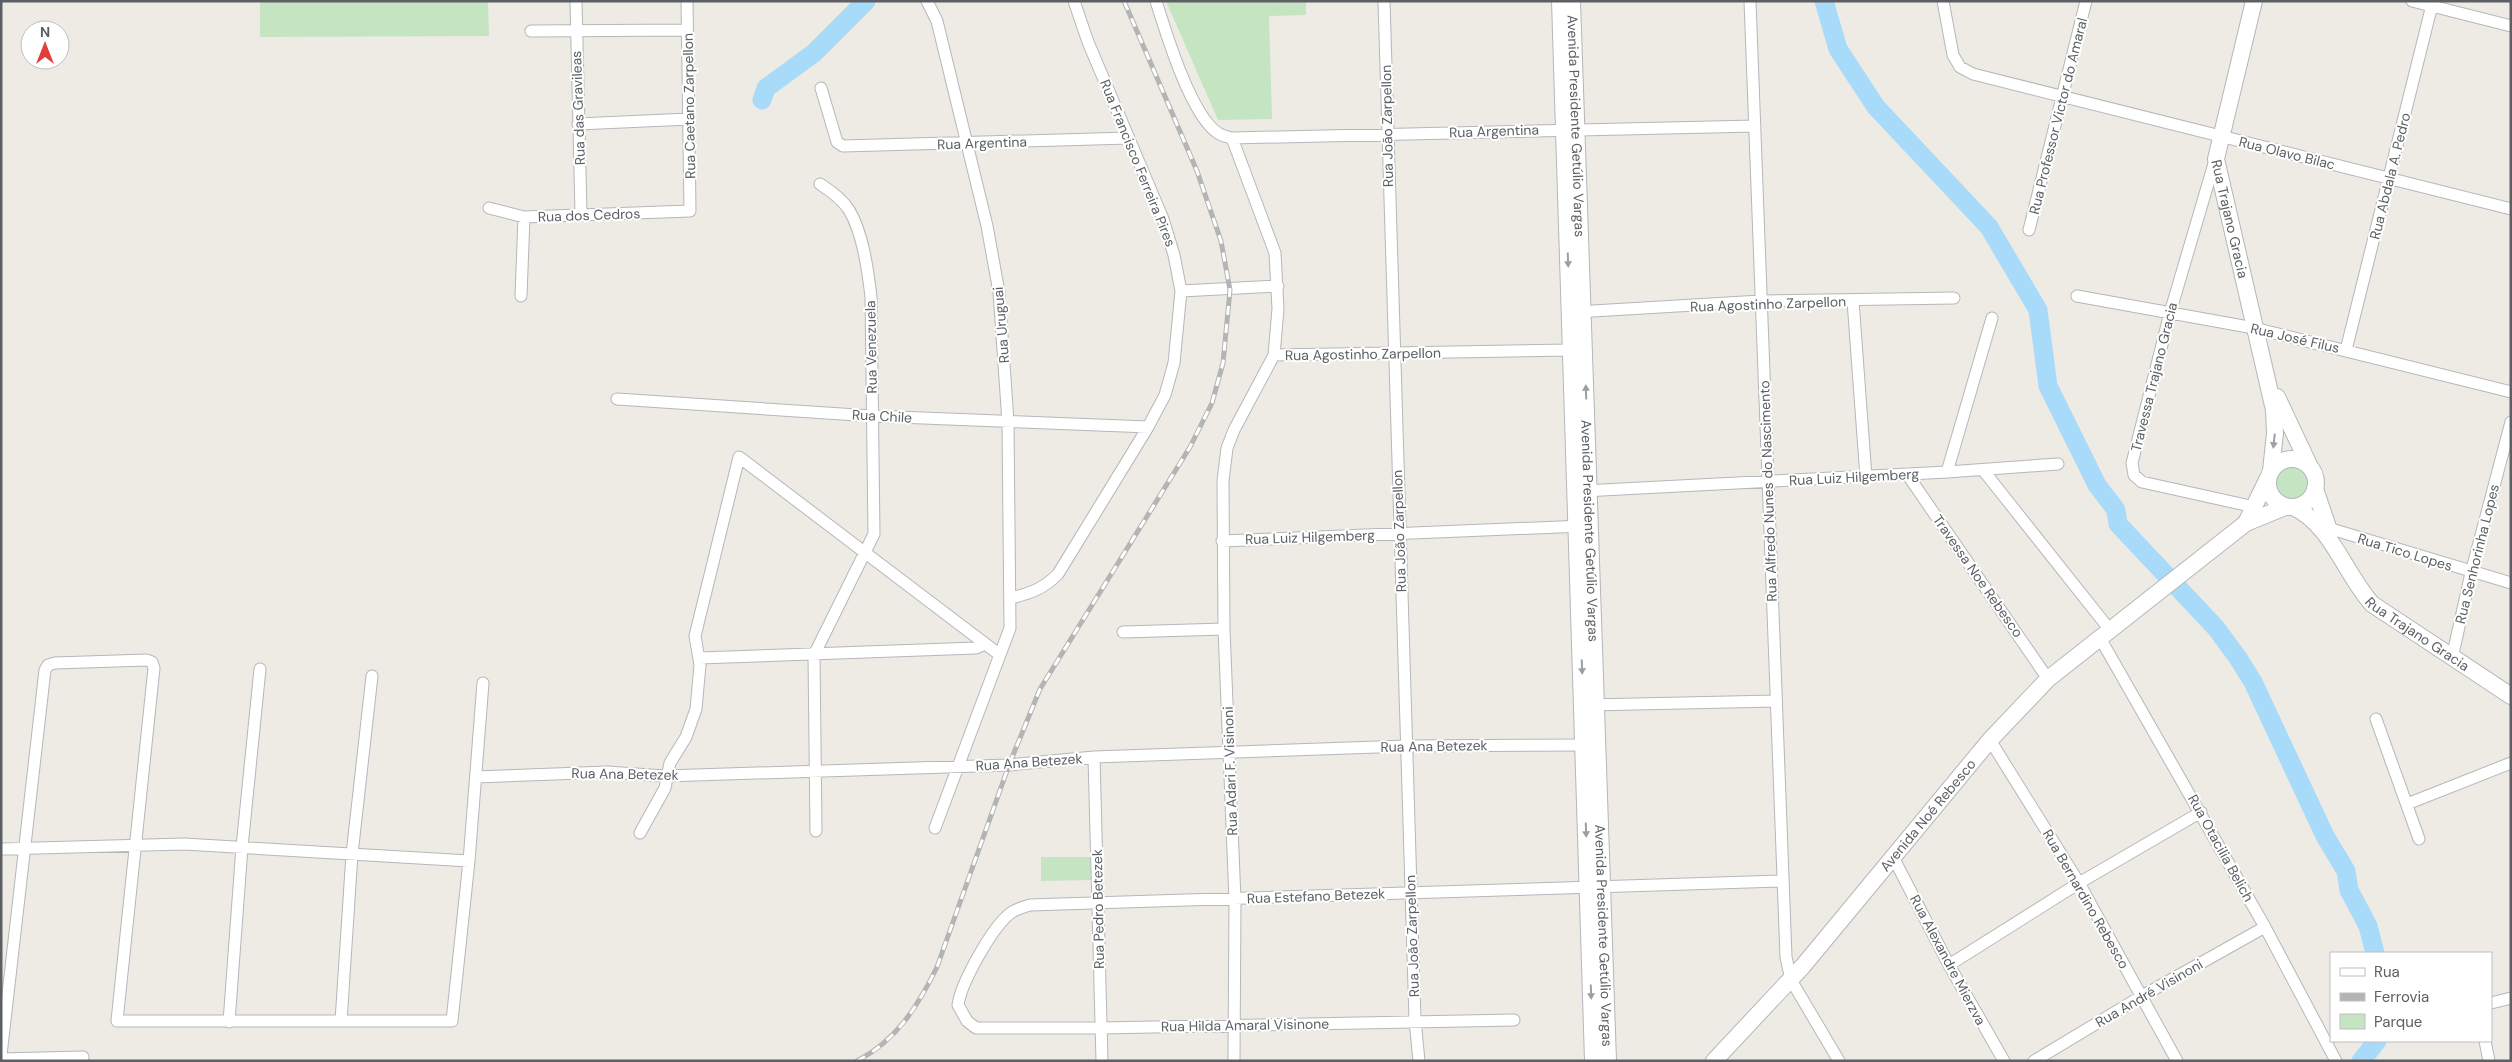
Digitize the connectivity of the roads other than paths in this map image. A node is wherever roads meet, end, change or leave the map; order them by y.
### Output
1 (576, 1) edge
2 (687, 1) edge
3 (927, 1) edge
4 (1074, 1) edge
5 (1156, 1) edge
6 (1384, 1) edge
7 (1560, 1) edge
8 (1572, 1) edge
9 (1750, 1) edge
10 (1943, 1) edge
11 (2086, 1) edge
12 (2254, 1) edge
13 (2412, 1) edge
14 (2432, 4) edge
15 (2511, 26) edge
16 (687, 30) junction
17 (532, 31) dead end
18 (576, 31) junction
19 (822, 88) dead end
20 (2063, 96) junction
21 (689, 119) junction
22 (578, 124) junction
23 (1755, 126) junction
24 (1570, 129) junction
25 (1387, 134) junction
26 (2220, 137) junction
27 (1129, 138) junction
28 (1232, 138) junction
29 (966, 144) junction
30 (2216, 158) junction
31 (2390, 178) junction
32 (820, 184) dead end
33 (489, 208) dead end
34 (2511, 209) edge
35 (690, 211) joint
36 (581, 214) junction
37 (524, 217) junction
38 (2029, 230) dead end
39 (1278, 286) junction
40 (1181, 291) junction
41 (521, 296) dead end
42 (2077, 296) dead end
43 (1954, 298) dead end
44 (1762, 301) junction
45 (1853, 301) junction
46 (1577, 312) junction
47 (2170, 313) junction
48 (1992, 318) dead end
49 (2254, 328) junction
50 (1571, 350) junction
51 (2346, 350) junction
52 (1393, 354) junction
53 (1274, 355) junction
54 (2267, 377) junction
55 (2511, 392) edge
56 (617, 399) dead end
57 (872, 416) junction
58 (1008, 422) junction
59 (2511, 422) edge
60 (1148, 428) junction
61 (2058, 464) dead end
62 (2310, 467) junction
63 (1983, 470) junction
64 (1947, 472) junction
65 (1907, 474) junction
66 (2270, 475) junction
67 (1866, 476) junction
68 (1768, 481) junction
69 (2315, 489) junction
70 (1583, 491) junction
71 (2255, 507) junction
72 (2289, 507) junction
73 (2246, 523) junction
74 (1584, 526) junction
75 (2328, 528) junction
76 (1400, 534) junction
77 (1222, 541) junction
78 (863, 553) junction
79 (2339, 556) junction
80 (2471, 572) junction
81 (2511, 583) edge
82 (1011, 598) junction
83 (1224, 629) junction
84 (1123, 632) dead end
85 (2105, 634) junction
86 (985, 644) junction
87 (814, 655) junction
88 (1000, 656) junction
89 (699, 658) junction
90 (2452, 658) junction
91 (260, 669) dead end
92 (372, 676) dead end
93 (2048, 679) junction
94 (484, 683) dead end
95 (2511, 696) edge
96 (1775, 701) junction
97 (1589, 705) junction
98 (2376, 719) dead end
99 (1990, 740) junction
100 (1590, 745) junction
101 (1406, 746) junction
102 (1230, 752) junction
103 (1094, 757) junction
104 (2511, 763) edge
105 (958, 766) junction
106 (816, 771) junction
107 (665, 776) junction
108 (476, 777) junction
109 (2408, 804) junction
110 (2201, 812) junction
111 (935, 828) dead end
112 (816, 831) dead end
113 (640, 833) dead end
114 (2419, 839) dead end
115 (133, 845) junction
116 (242, 847) junction
117 (1, 849) edge
118 (25, 849) junction
119 (352, 854) junction
120 (1894, 859) junction
121 (469, 861) junction
122 (1782, 881) junction
123 (2079, 883) junction
124 (1595, 886) junction
125 (1411, 892) junction
126 (1235, 900) junction
127 (1098, 904) junction
128 (2265, 927) junction
129 (1949, 965) junction
130 (1792, 980) junction
131 (2142, 996) junction
132 (2511, 998) edge
133 (2492, 1003) edge
134 (1415, 1020) junction
135 (1514, 1020) dead end
136 (341, 1021) junction
137 (228, 1022) junction
138 (1236, 1025) junction
139 (976, 1028) joint
140 (1101, 1028) junction
141 (2485, 1042) edge
142 (1, 1057) edge
143 (82, 1057) dead end
144 (48, 1059) edge
145 (1102, 1061) edge
146 (1234, 1061) edge
147 (1419, 1061) edge
148 (1593, 1061) edge
149 (1608, 1061) edge
150 (1714, 1061) edge
151 (1839, 1061) edge
152 (2004, 1061) edge
153 (2034, 1061) edge
154 (2177, 1061) edge
155 (2336, 1061) edge
156 (2490, 1061) edge

1 - 18 street, Rua das Gravileas
2 - 16 street, Rua Caetano Zarpellon
3 - 29 street, Rua Uruguai
4 - 27 street, Rua Francisco Ferreira Pires
5 - 28 street
6 - 25 street, Rua João Zarpellon
7 - 24 main road, Avenida Presidente Getúlio Vargas
8 - 24 main road, Avenida Presidente Getúlio Vargas
9 - 23 street, Rua Alfredo Nunes do Nascimento
10 - 20 street, Rua Olavo Bilac
11 - 20 street, Rua Professor Victor do Amaral
12 - 26 main road, Rua Trajano Gracia
13 - 14 street
14 - 15 street
14 - 31 street, Rua Abdala A. Pedro
16 - 18 street
16 - 21 street, Rua Caetano Zarpellon
17 - 18 street
18 - 22 street, Rua das Gravileas
19 - 29 street, Rua Argentina
20 - 26 street, Rua Olavo Bilac
20 - 38 street, Rua Professor Victor do Amaral
21 - 22 street
21 - 35 street, Rua Caetano Zarpellon
22 - 36 street, Rua das Gravileas
23 - 24 street, Rua Argentina
23 - 44 street, Rua Alfredo Nunes do Nascimento
24 - 25 street, Rua Argentina
24 - 46 main road, Avenida Presidente Getúlio Vargas
25 - 28 street, Rua Argentina
25 - 52 street, Rua João Zarpellon
26 - 30 main road, Rua Trajano Gracia
26 - 31 street, Rua Olavo Bilac
27 - 29 street, Rua Argentina
27 - 40 street, Rua Francisco Ferreira Pires
28 - 39 street, Rua Adari F. Visinoni
29 - 58 street, Rua Uruguai
30 - 47 street, Travessa Trajano Gracia
30 - 49 main road, Rua Trajano Gracia
31 - 34 street, Rua Olavo Bilac
31 - 51 street, Rua Abdala A. Pedro
32 - 57 street, Rua Venezuela
33 - 37 street, Rua dos Cedros
35 - 36 street, Rua dos Cedros
36 - 37 street, Rua dos Cedros
37 - 41 street
39 - 40 street
39 - 53 street, Rua Adari F. Visinoni
40 - 60 street, Rua Francisco Ferreira Pires
42 - 47 street, Rua José Filus
43 - 45 street, Rua Agostinho Zarpellon
44 - 45 street, Rua Agostinho Zarpellon
44 - 46 street, Rua Agostinho Zarpellon
44 - 68 street, Rua Alfredo Nunes do Nascimento
45 - 67 street
46 - 50 main road, Avenida Presidente Getúlio Vargas
70 -> 46 main road, Avenida Presidente Getúlio Vargas
47 - 49 street, Rua José Filus
47 - 71 street, Travessa Trajano Gracia
48 - 64 street
49 - 51 street, Rua José Filus
49 - 54 main road, Rua Trajano Gracia
50 - 52 street, Rua Agostinho Zarpellon
50 - 70 main road, Avenida Presidente Getúlio Vargas
51 - 55 street, Rua José Filus
52 - 53 street, Rua Agostinho Zarpellon
52 - 76 street, Rua João Zarpellon
53 - 77 street, Rua Adari F. Visinoni
54 - 62 main road, Rua Trajano Gracia
54 -> 66 main road, Rua Trajano Gracia
56 - 57 street, Rua Chile
57 - 58 street, Rua Chile
57 - 78 street, Rua Venezuela
58 - 60 street, Rua Chile
58 - 82 street, Rua Uruguai
59 - 80 street, Rua Senhorinha Lopes
60 - 82 street, Rua Francisco Ferreira Pires
61 - 63 street, Rua Luiz Hilgemberg
62 - 66 main road
62 - 69 main road
63 - 64 street, Rua Luiz Hilgemberg
63 - 85 street, Rua Otacilia Belich
64 - 65 street, Rua Luiz Hilgemberg
65 - 67 street, Rua Luiz Hilgemberg
65 - 93 street, Travessa Noe Rebesco
66 - 71 main road
66 - 72 main road
67 - 68 street, Rua Luiz Hilgemberg
68 - 70 street, Rua Luiz Hilgemberg
68 - 96 street, Rua Alfredo Nunes do Nascimento
69 - 72 main road
69 - 75 main road, Rua Trajano Gracia
70 - 74 main road, Avenida Presidente Getúlio Vargas
71 - 73 main road
72 - 73 main road
72 - 79 main road, Rua Trajano Gracia
73 - 85 main road, Avenida Noé Rebesco
74 - 76 street, Rua Luiz Hilgemberg
74 - 97 main road, Avenida Presidente Getúlio Vargas
75 - 79 main road, Rua Trajano Gracia
75 - 80 street, Rua Tico Lopes
76 - 77 street, Rua Luiz Hilgemberg
76 - 101 street, Rua João Zarpellon
77 - 83 street, Rua Adari F. Visinoni
78 - 86 street
78 - 87 street, Rua Venezuela
78 - 89 street
79 - 90 main road, Rua Trajano Gracia
80 - 81 street, Rua Tico Lopes
80 - 90 street, Rua Senhorinha Lopes
82 - 88 street, Rua Uruguai
83 - 84 street
83 - 102 street, Rua Adari F. Visinoni
85 - 93 main road, Avenida Noé Rebesco
85 - 110 street, Rua Otacilia Belich
86 - 87 street
86 - 88 street
87 - 89 street
87 - 106 street
88 - 105 street, Rua Uruguai
89 - 107 street
90 - 95 main road, Rua Trajano Gracia
91 - 116 street
92 - 119 street
93 - 99 main road, Avenida Noé Rebesco
94 - 108 street
96 - 97 street
96 - 122 street, Rua Alfredo Nunes do Nascimento
97 - 100 main road, Avenida Presidente Getúlio Vargas
98 - 109 street
99 - 120 main road, Avenida Noé Rebesco
99 - 123 street, Rua Bernardino Rebesco
100 - 101 street, Rua Ana Betezek
100 - 124 main road, Avenida Presidente Getúlio Vargas
101 - 102 street, Rua Ana Betezek
101 - 125 street, Rua João Zarpellon
102 - 103 street, Rua Ana Betezek
102 - 126 street, Rua Adari F. Visinoni
103 - 105 street, Rua Ana Betezek
103 - 127 street, Rua Pedro Betezek
104 - 109 street
105 - 106 street, Rua Ana Betezek
105 - 111 street, Rua Uruguai
106 - 107 street, Rua Ana Betezek
106 - 112 street
107 - 108 street, Rua Ana Betezek
107 - 113 street
108 - 121 street
109 - 114 street
110 - 123 street
110 - 128 street, Rua Otacilia Belich
115 - 116 street
115 - 118 street
115 - 118 street
115 - 137 street
116 - 119 street
116 - 137 street
117 - 118 street
118 - 142 street
119 - 121 street
119 - 136 street
120 - 129 street, Rua Alexandre Mierzva
120 - 130 main road, Avenida Noé Rebesco
121 - 136 street
122 - 124 street, Rua Estefano Betezek
122 - 130 street, Rua Alfredo Nunes do Nascimento
123 - 129 street
123 - 131 street, Rua Bernardino Rebesco
124 - 125 street, Rua Estefano Betezek
124 -> 148 main road, Avenida Presidente Getúlio Vargas
124 - 149 main road, Avenida Presidente Getúlio Vargas
125 - 126 street, Rua Estefano Betezek
125 - 134 street, Rua João Zarpellon
126 - 127 street, Rua Estefano Betezek
126 - 138 street, Rua Adari F. Visinoni
127 - 139 street, Rua Estefano Betezek
127 - 140 street, Rua Pedro Betezek
128 - 131 street, Rua André Visinoni
128 - 155 street, Rua Otacilia Belich
129 - 152 street, Rua Alexandre Mierzva
130 - 150 main road, Avenida Noé Rebesco
130 - 151 street, Rua Alfredo Nunes do Nascimento
131 - 153 street, Rua André Visinoni
131 - 154 street, Rua Bernardino Rebesco
132 - 133 street
134 - 135 street, Rua Hilda Amaral Visinone
134 - 138 street, Rua Hilda Amaral Visinone
134 - 147 street, Rua João Zarpellon
136 - 137 street
138 - 140 street, Rua Hilda Amaral Visinone
138 - 146 street, Rua Adari F. Visinoni
139 - 140 street, Rua Hilda Amaral Visinone
140 - 145 street, Rua Pedro Betezek
141 - 156 street
142 - 144 street
143 - 144 street

